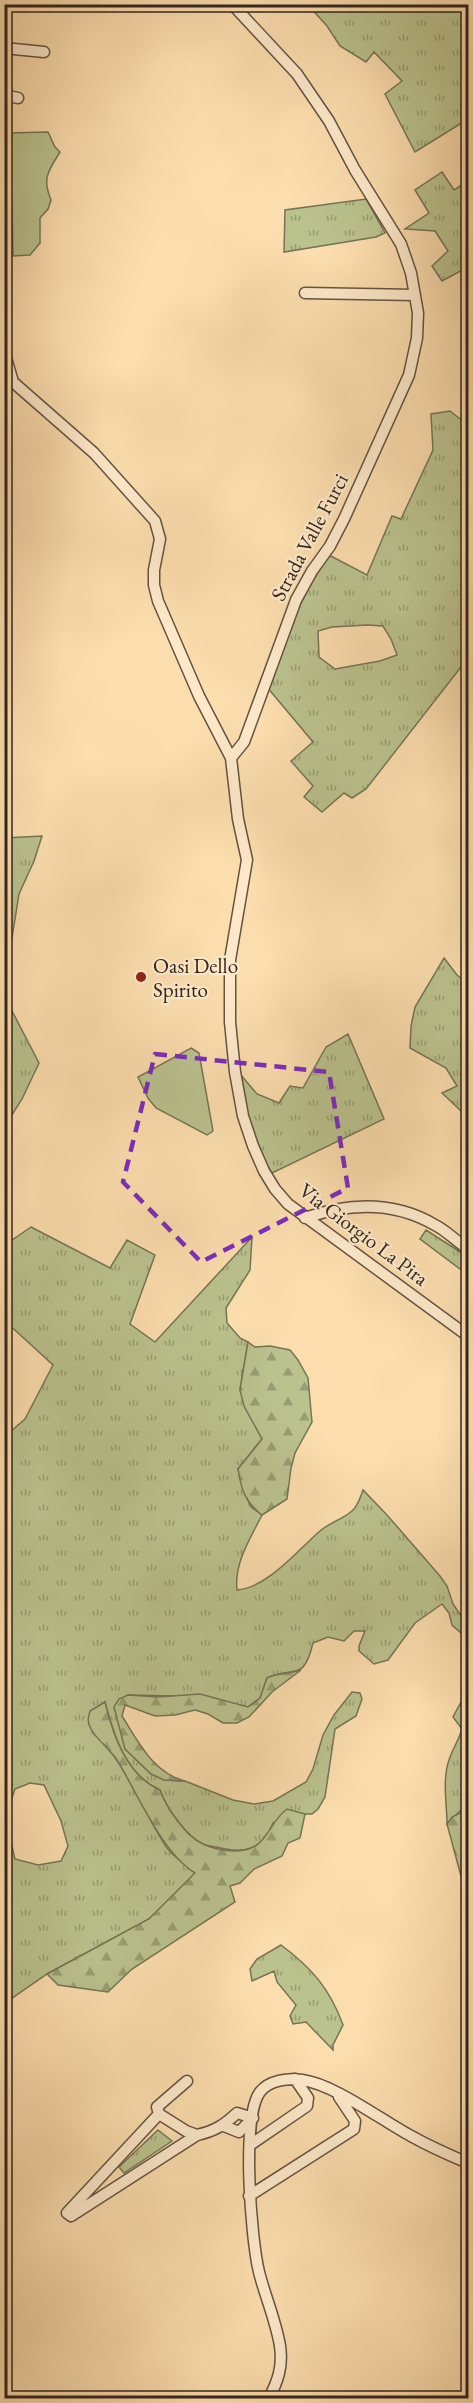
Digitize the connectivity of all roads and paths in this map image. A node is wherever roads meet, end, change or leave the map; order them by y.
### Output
1 (232, 4) edge
2 (4, 48) edge
3 (44, 52) dead end
4 (4, 95) edge
5 (18, 98) dead end
6 (305, 293) dead end
7 (415, 295) junction
8 (4, 351) edge
9 (231, 758) junction
10 (306, 1218) junction
11 (468, 1249) edge
12 (468, 1336) edge
13 (295, 2079) junction
14 (187, 2081) dead end
15 (337, 2094) junction
16 (159, 2114) junction
17 (253, 2118) junction
18 (197, 2135) junction
19 (250, 2145) junction
20 (468, 2163) edge
21 (249, 2196) junction
22 (269, 2398) edge

1 - 7 street, Strada Valle Furci
2 - 3 street
4 - 5 street
6 - 7 street
7 - 9 street, Strada Valle Furci
8 - 9 street
9 - 10 street, Via Giorgio La Pira
10 - 11 street
10 - 12 street, Via Giorgio La Pira
13 - 15 street
13 - 17 street
13 - 19 street
14 - 16 street
15 - 20 street
15 - 21 street
16 - 18 street
16 - 18 street
17 - 18 street
17 - 19 street
19 - 21 street
21 - 22 street

